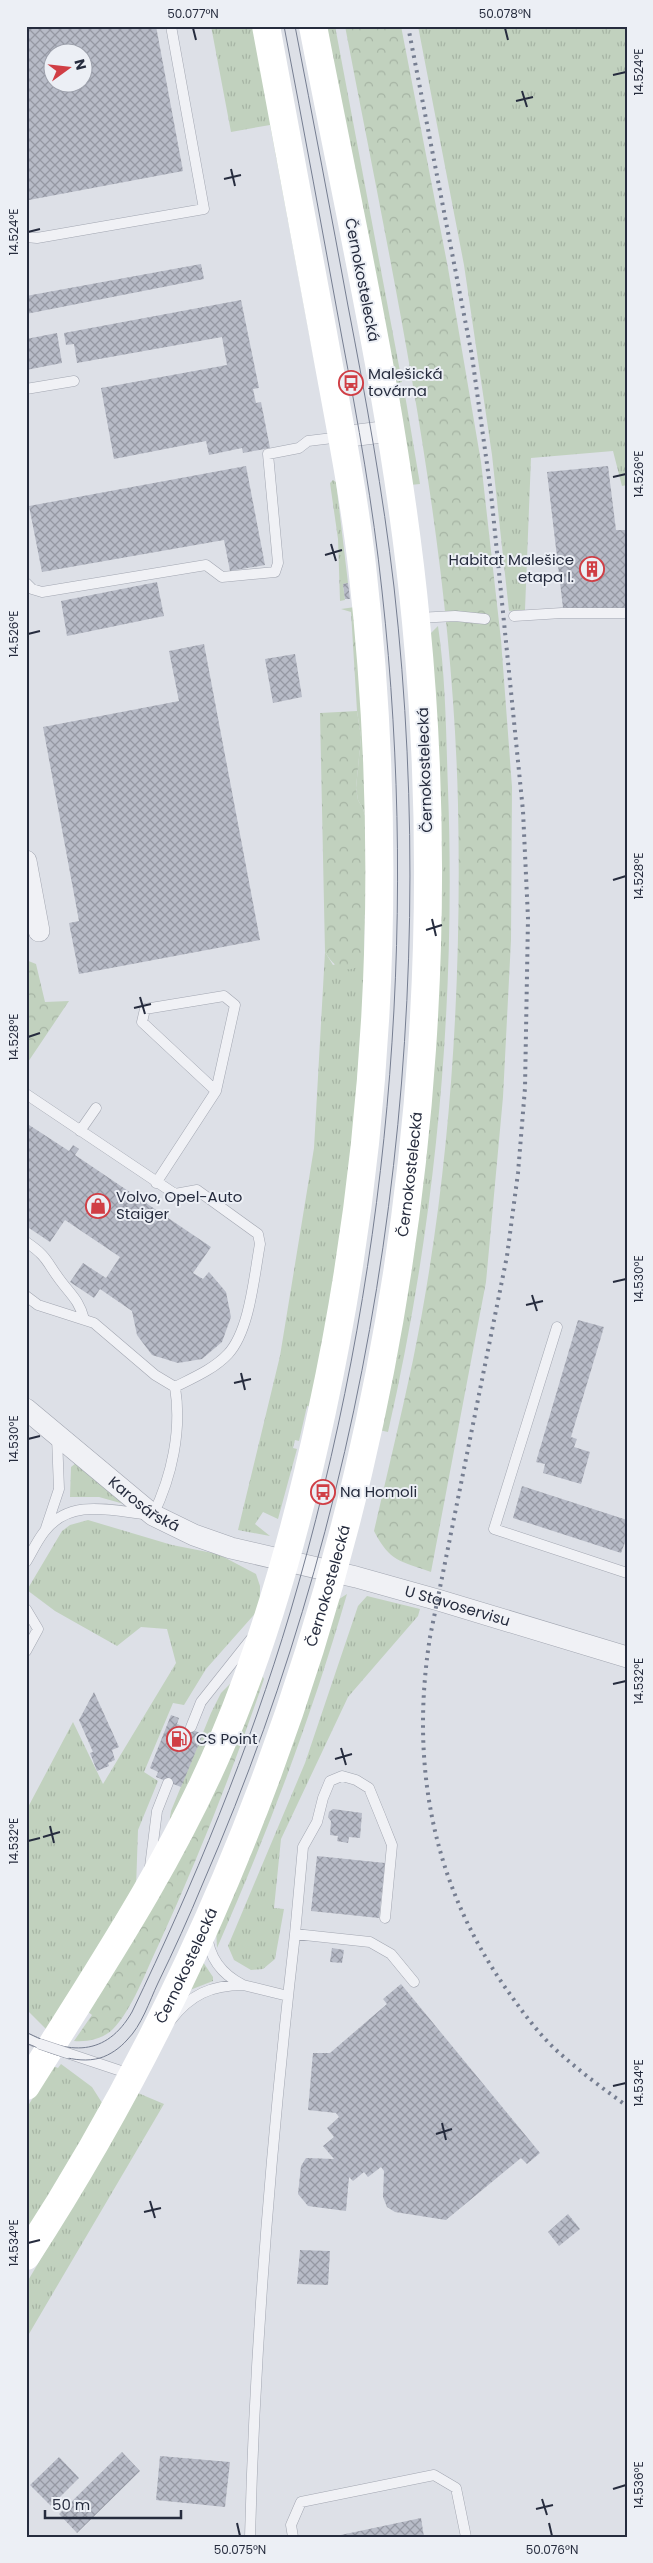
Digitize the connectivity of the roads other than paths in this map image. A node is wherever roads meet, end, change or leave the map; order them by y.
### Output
1 (171, 26) edge
2 (266, 26) edge
3 (314, 26) edge
4 (26, 237) edge
5 (74, 381) dead end
6 (26, 389) edge
7 (390, 431) junction
8 (342, 436) junction
9 (26, 584) edge
10 (627, 613) edge
11 (514, 616) dead end
12 (416, 618) junction
13 (485, 619) dead end
14 (26, 861) edge
15 (39, 931) dead end
16 (216, 1091) junction
17 (26, 1094) edge
18 (96, 1108) dead end
19 (80, 1131) junction
20 (156, 1183) junction
21 (26, 1242) edge
22 (26, 1296) edge
23 (84, 1319) junction
24 (557, 1327) dead end
25 (175, 1387) junction
26 (26, 1409) edge
27 (56, 1434) junction
28 (153, 1515) junction
29 (45, 1531) junction
30 (285, 1561) junction
31 (26, 1562) edge
32 (332, 1571) junction
33 (627, 1572) edge
34 (26, 1609) edge
35 (269, 1617) junction
36 (26, 1650) edge
37 (627, 1657) edge
38 (191, 1727) dead end
39 (168, 1783) dead end
40 (147, 1894) junction
41 (208, 1915) junction
42 (385, 1918) dead end
43 (296, 1934) junction
44 (414, 1982) dead end
45 (243, 1985) junction
46 (288, 1996) junction
47 (26, 2038) edge
48 (135, 2069) junction
49 (26, 2086) edge
50 (26, 2256) edge
51 (250, 2537) edge
52 (293, 2537) edge
53 (466, 2537) edge

1 - 4 lane
2 - 8 main road
3 - 7 main road, Černokostelecká
5 - 6 lane
7 - 8 street
7 - 12 main road, Černokostelecká
8 - 9 lane
8 - 30 main road
10 - 11 lane
12 - 13 lane
12 - 32 main road, Černokostelecká
14 - 15 street
16 - 16 lane
16 - 20 lane
17 - 19 lane
18 - 19 lane
19 - 20 lane
20 - 25 lane
21 - 23 lane
22 - 23 lane
23 - 25 lane
24 - 33 lane
25 - 28 lane
26 - 27 street, Karosářská
27 - 28 street, Karosářská
27 - 29 lane
28 - 29 lane
28 - 30 street, Karosářská
29 - 31 lane
30 - 32 street, U Stavoservisu
30 - 35 main road
32 - 37 street, U Stavoservisu
32 - 41 main road, Černokostelecká
34 - 36 lane
35 - 38 lane
35 - 40 main road
39 - 40 lane
40 - 49 main road
41 - 45 lane
41 - 48 main road, Černokostelecká
42 - 43 lane
43 - 44 lane
43 - 46 lane
45 - 46 lane
45 - 48 lane
46 - 51 lane
47 - 48 lane, bridge
48 - 50 main road, Černokostelecká
52 - 53 lane

